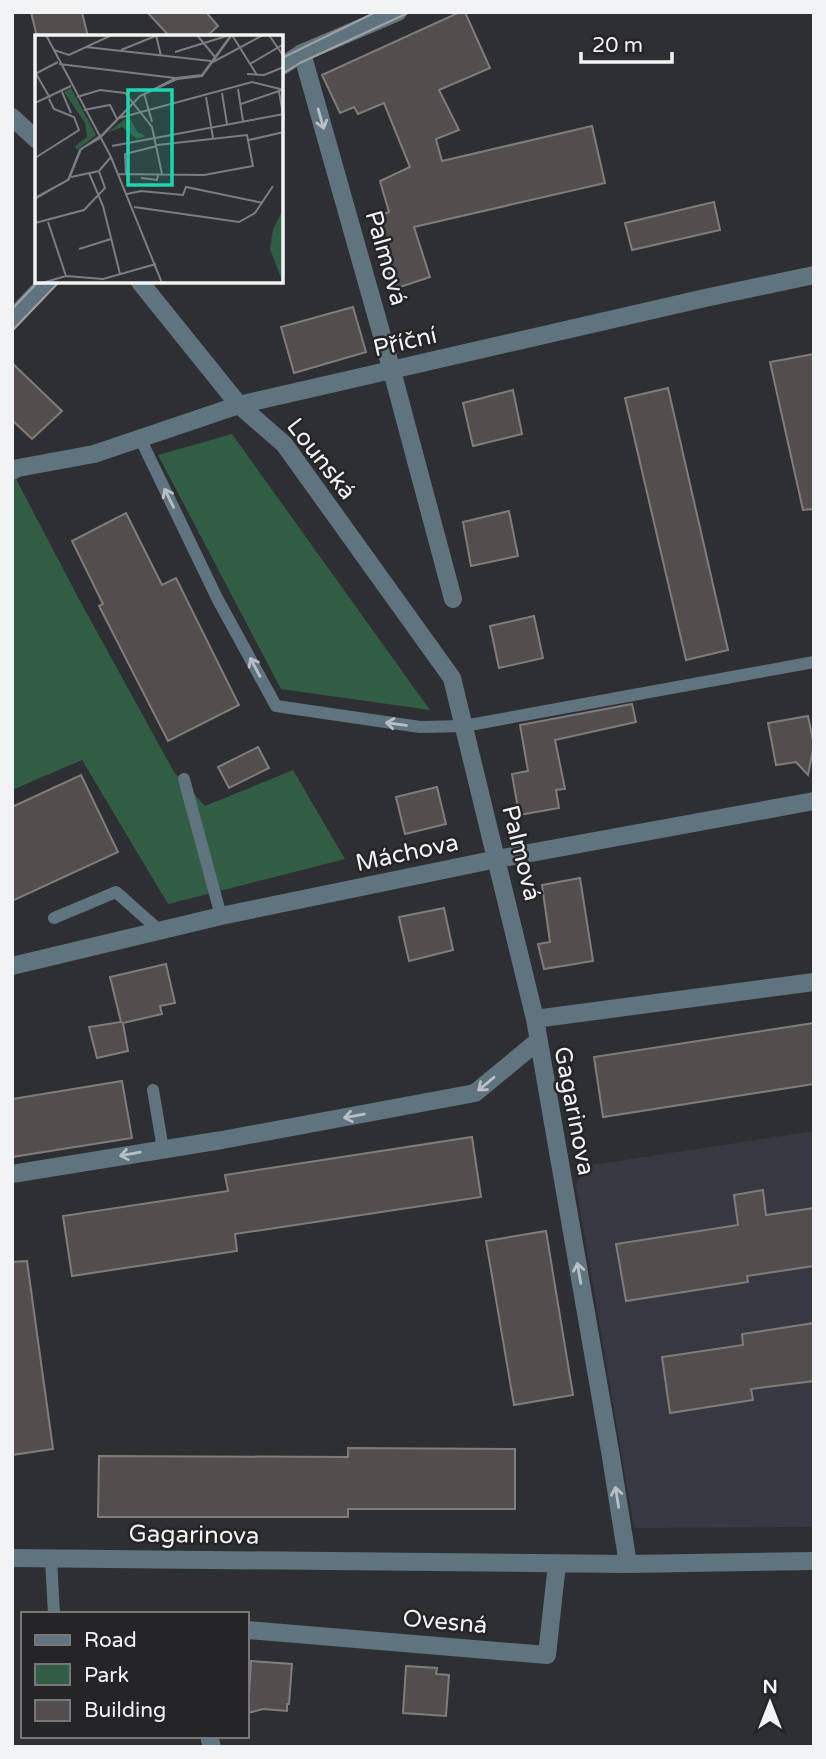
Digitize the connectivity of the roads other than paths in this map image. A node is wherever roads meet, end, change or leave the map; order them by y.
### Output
1 (398, 12) edge
2 (302, 53) junction
3 (284, 64) edge
4 (12, 117) edge
5 (35, 138) edge
6 (814, 275) edge
7 (45, 284) edge
8 (142, 284) edge
9 (12, 319) edge
10 (392, 371) junction
11 (239, 405) junction
12 (140, 438) junction
13 (12, 471) edge
14 (453, 598) dead end
15 (814, 662) edge
16 (452, 678) joint
17 (464, 726) junction
18 (184, 779) dead end
19 (814, 801) edge
20 (497, 859) junction
21 (221, 916) junction
22 (54, 918) dead end
23 (160, 931) junction
24 (12, 966) edge
25 (814, 982) edge
26 (535, 1019) junction
27 (538, 1041) junction
28 (153, 1090) dead end
29 (163, 1149) junction
30 (12, 1174) edge
31 (12, 1558) edge
32 (51, 1559) junction
33 (814, 1562) edge
34 (556, 1564) junction
35 (628, 1564) junction
36 (54, 1612) edge
37 (248, 1630) edge

1 - 2 street
2 - 3 street
2 -> 10 street, Palmová
4 - 5 street
6 - 10 street, Příční
7 - 9 street
8 - 11 street, Lounská
10 - 11 street, Příční
10 - 14 street, Palmová
11 - 12 street, Příční
11 - 16 street, Lounská
12 - 13 street, Příční
17 -> 12 lane
15 - 17 lane
16 - 17 street, Palmová
17 - 20 street, Palmová
18 - 21 lane
19 - 20 street, Máchova
20 - 21 street, Máchova
20 - 26 street, Palmová
21 - 23 street, Máchova
22 - 23 lane
23 - 24 street, Máchova
25 - 26 street, Gagarinova
26 - 27 street, Palmová
27 -> 29 street, Gagarinova
35 -> 27 street, Gagarinova
28 - 29 lane
29 -> 30 street, Gagarinova
31 - 32 street, Gagarinova
32 - 34 street, Gagarinova
32 - 36 lane
33 - 35 street, Gagarinova
34 - 35 street, Gagarinova
34 - 37 street, Ovesná

